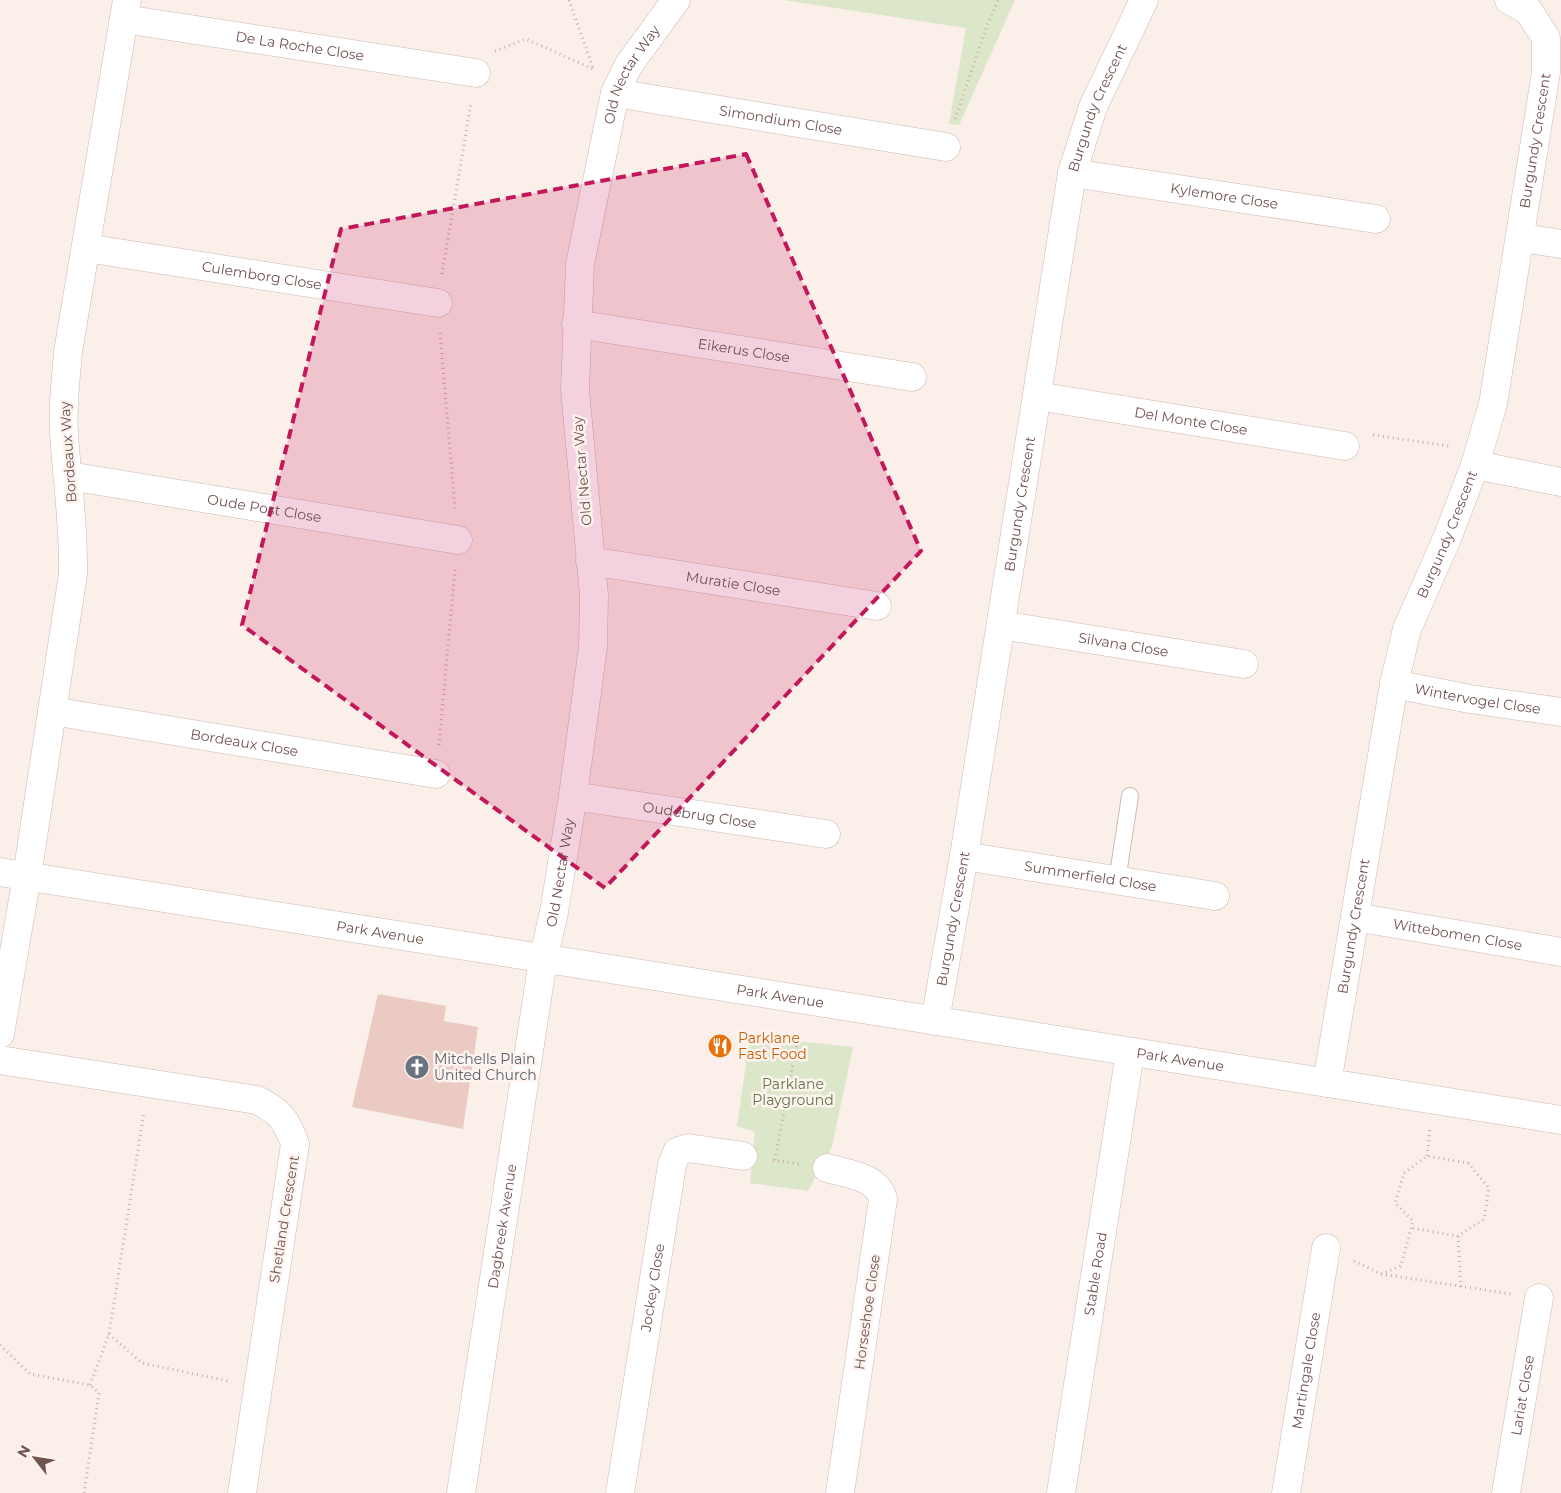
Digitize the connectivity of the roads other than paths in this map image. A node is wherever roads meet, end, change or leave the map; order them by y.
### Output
1 (676, 0) edge
2 (1144, 0) edge
3 (1509, 0) edge
4 (125, 9) edge
5 (476, 73) road end
6 (605, 84) junction
7 (946, 147) road end
8 (1072, 172) junction
9 (1376, 219) dead end
10 (1521, 238) junction
11 (1561, 244) edge
12 (86, 248) junction
13 (438, 303) road end
14 (576, 324) junction
15 (912, 378) dead end
16 (1037, 396) junction
17 (1345, 446) road end
18 (1477, 457) junction
19 (69, 476) junction
20 (1561, 482) edge
21 (458, 540) road end
22 (590, 561) junction
23 (877, 606) dead end
24 (1001, 625) junction
25 (1244, 664) dead end
26 (1394, 684) junction
27 (52, 711) junction
28 (1561, 712) edge
29 (436, 774) road end
30 (573, 796) junction
31 (1130, 796) dead end
32 (826, 834) dead end
33 (964, 856) junction
34 (0, 872) edge
35 (27, 876) junction
36 (1117, 881) junction
37 (1215, 896) dead end
38 (1355, 917) junction
39 (1561, 952) edge
40 (543, 960) junction
41 (935, 1021) junction
42 (0, 1034) edge
43 (1130, 1053) junction
44 (0, 1060) edge
45 (1327, 1083) junction
46 (1561, 1120) edge
47 (743, 1156) road end
48 (826, 1168) road end
49 (1326, 1248) road end
50 (1539, 1298) road end
51 (242, 1493) edge
52 (461, 1493) edge
53 (620, 1493) edge
54 (840, 1493) edge
55 (1061, 1493) edge
56 (1286, 1493) edge
57 (1506, 1493) edge

1 - 6 street, Old Nectar Way
2 - 8 street, Burgundy Crescent
3 - 10 street, Burgundy Crescent
4 - 5 street, De La Roche Close
4 - 12 street, Bordeaux Way
6 - 7 street, Simondium Close
6 - 14 street, Old Nectar Way
8 - 9 street, Kylemore Close
8 - 16 street, Burgundy Crescent
10 - 11 street
10 - 18 street, Burgundy Crescent
12 - 13 street, Culemborg Close
12 - 19 street, Bordeaux Way
14 - 15 street, Eikerus Close
14 - 22 street, Old Nectar Way
16 - 17 street, Del Monte Close
16 - 24 street, Burgundy Crescent
18 - 20 street
18 - 26 street, Burgundy Crescent
19 - 21 street, Oude Post Close
19 - 27 street, Bordeaux Way
22 - 23 street, Muratie Close
22 - 30 street, Old Nectar Way
24 - 25 street, Silvana Close
24 - 33 street, Burgundy Crescent
26 - 28 street, Wintervogel Close
26 - 38 street, Burgundy Crescent
27 - 29 street, Bordeaux Close
27 - 35 street, Bordeaux Way
30 - 32 street, Oudebrug Close
30 - 40 street, Old Nectar Way
31 - 36 lane
33 - 36 street, Summerfield Close
33 - 41 street, Burgundy Crescent
34 - 35 street, Park Avenue
35 - 40 street, Park Avenue
35 - 42 street, Bordeaux Way
36 - 37 street, Summerfield Close
38 - 39 street, Wittebomen Close
38 - 45 street, Burgundy Crescent
40 - 41 street, Park Avenue
40 - 52 street, Dagbreek Avenue
41 - 43 street, Park Avenue
43 - 45 street, Park Avenue
43 - 55 street, Stable Road
44 - 51 street, Shetland Crescent
45 - 46 street, Park Avenue
47 - 53 street, Jockey Close
48 - 54 street, Horseshoe Close
49 - 56 street, Martingale Close
50 - 57 street, Lariat Close

